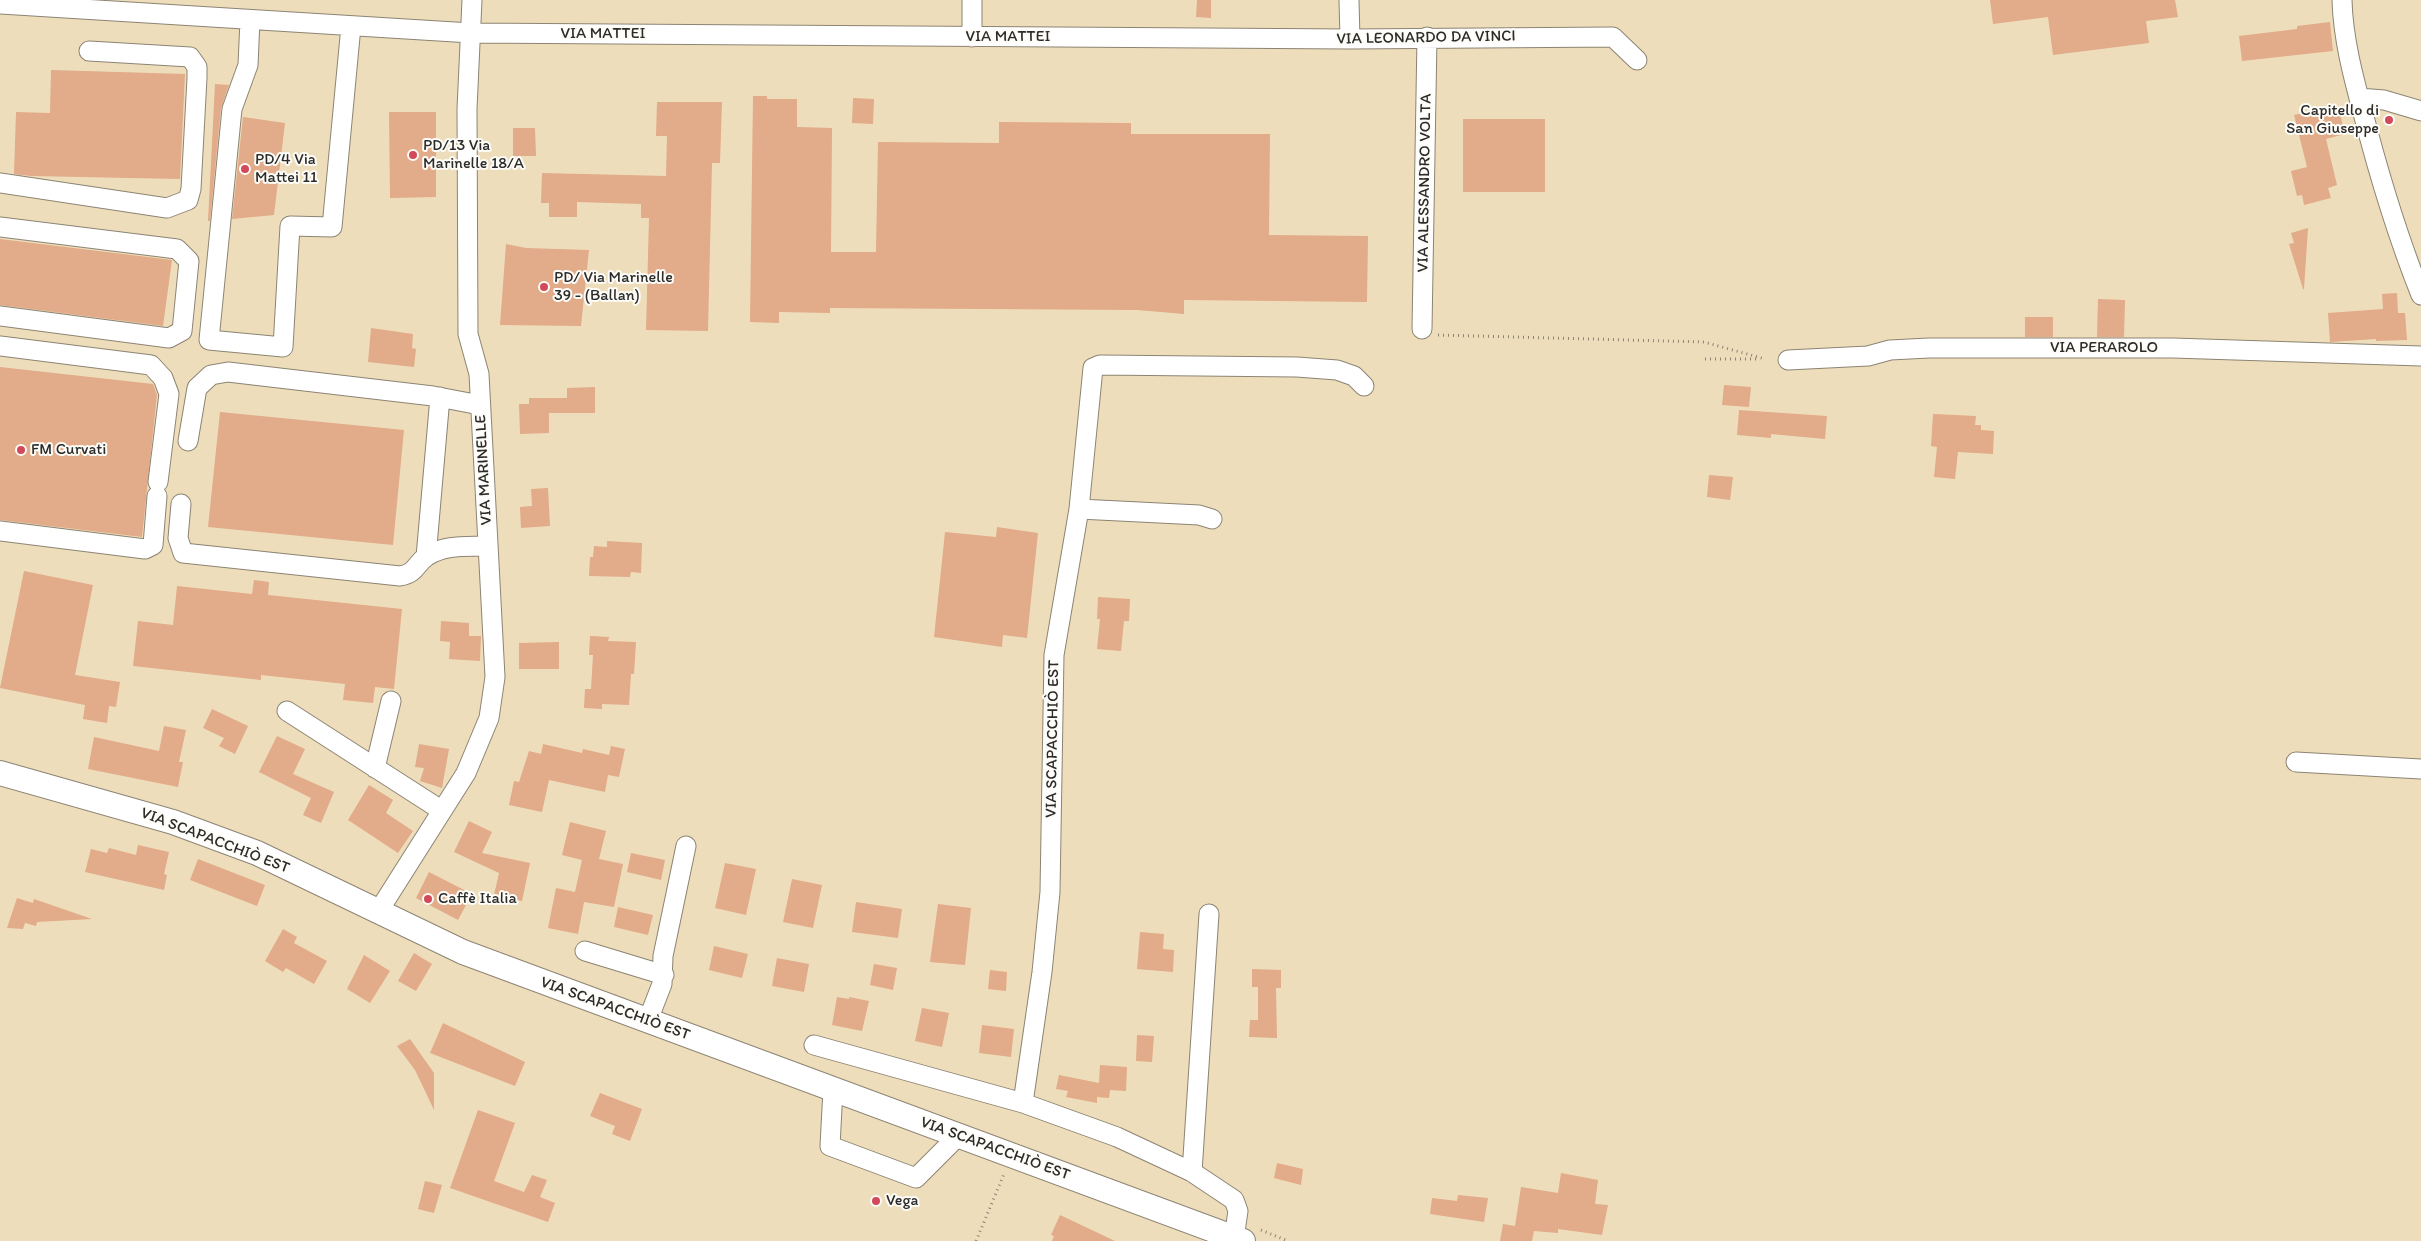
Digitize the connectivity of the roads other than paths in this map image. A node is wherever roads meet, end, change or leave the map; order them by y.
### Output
1 (472, 0) edge
2 (972, 0) edge
3 (1349, 0) edge
4 (2342, 0) edge
5 (0, 4) edge
6 (250, 20) junction
7 (351, 26) junction
8 (471, 33) junction
9 (972, 37) junction
10 (1206, 38) joint
11 (1427, 38) junction
12 (1350, 39) junction
13 (89, 51) dead end
14 (1637, 60) dead end
15 (2359, 98) junction
16 (2421, 111) edge
17 (0, 183) edge
18 (0, 227) edge
19 (2421, 295) edge
20 (0, 316) edge
21 (1422, 329) road end
22 (0, 346) edge
23 (2421, 356) edge
24 (1788, 360) road end
25 (1364, 386) dead end
26 (440, 397) junction
27 (480, 405) junction
28 (188, 441) dead end
29 (181, 504) dead end
30 (1079, 509) junction
31 (1212, 519) dead end
32 (0, 531) edge
33 (488, 546) junction
34 (426, 557) junction
35 (391, 701) dead end
36 (287, 711) dead end
37 (2296, 762) dead end
38 (375, 768) junction
39 (2421, 769) edge
40 (0, 773) edge
41 (442, 810) junction
42 (686, 846) dead end
43 (378, 912) junction
44 (1209, 914) dead end
45 (585, 951) dead end
46 (664, 975) junction
47 (648, 1020) junction
48 (814, 1045) dead end
49 (833, 1089) junction
50 (1023, 1103) junction
51 (958, 1136) junction
52 (1192, 1172) junction
53 (1244, 1236) edge

1 - 8 street, VIA MARINELLE
2 - 9 street
3 - 12 street
4 - 15 street
5 - 6 street, VIA MATTEI
6 - 7 street, VIA MATTEI
6 - 7 street
7 - 8 street, VIA MATTEI
8 - 9 street, VIA MATTEI
8 - 27 street, VIA MARINELLE
9 - 10 street, VIA MATTEI
10 - 12 street, VIA LEONARDO DA VINCI
11 - 12 street, VIA LEONARDO DA VINCI
11 - 14 street, VIA LEONARDO DA VINCI
11 - 21 street, VIA ALESSANDRO VOLTA
13 - 17 street
15 - 16 street
15 - 19 street
18 - 20 street
22 - 32 street
23 - 24 street, VIA PERAROLO
25 - 30 street, VIA SCAPACCHIÒ EST
26 - 27 street
26 - 28 street
26 - 34 street
27 - 33 street, VIA MARINELLE
29 - 34 street
30 - 31 street
30 - 50 street, VIA SCAPACCHIÒ EST
33 - 34 street
33 - 41 street, VIA MARINELLE
35 - 38 street
36 - 38 street
37 - 39 street
38 - 41 street
40 - 43 main road, VIA SCAPACCHIÒ EST
41 - 43 street, VIA MARINELLE
42 - 46 street
43 - 47 main road, VIA SCAPACCHIÒ EST
44 - 52 street
45 - 46 street
46 - 47 street
47 - 49 main road, VIA SCAPACCHIÒ EST
48 - 50 street
49 - 51 main road, VIA SCAPACCHIÒ EST
49 - 51 street
50 - 52 street
51 - 53 main road, VIA SCAPACCHIÒ EST
52 - 53 street

